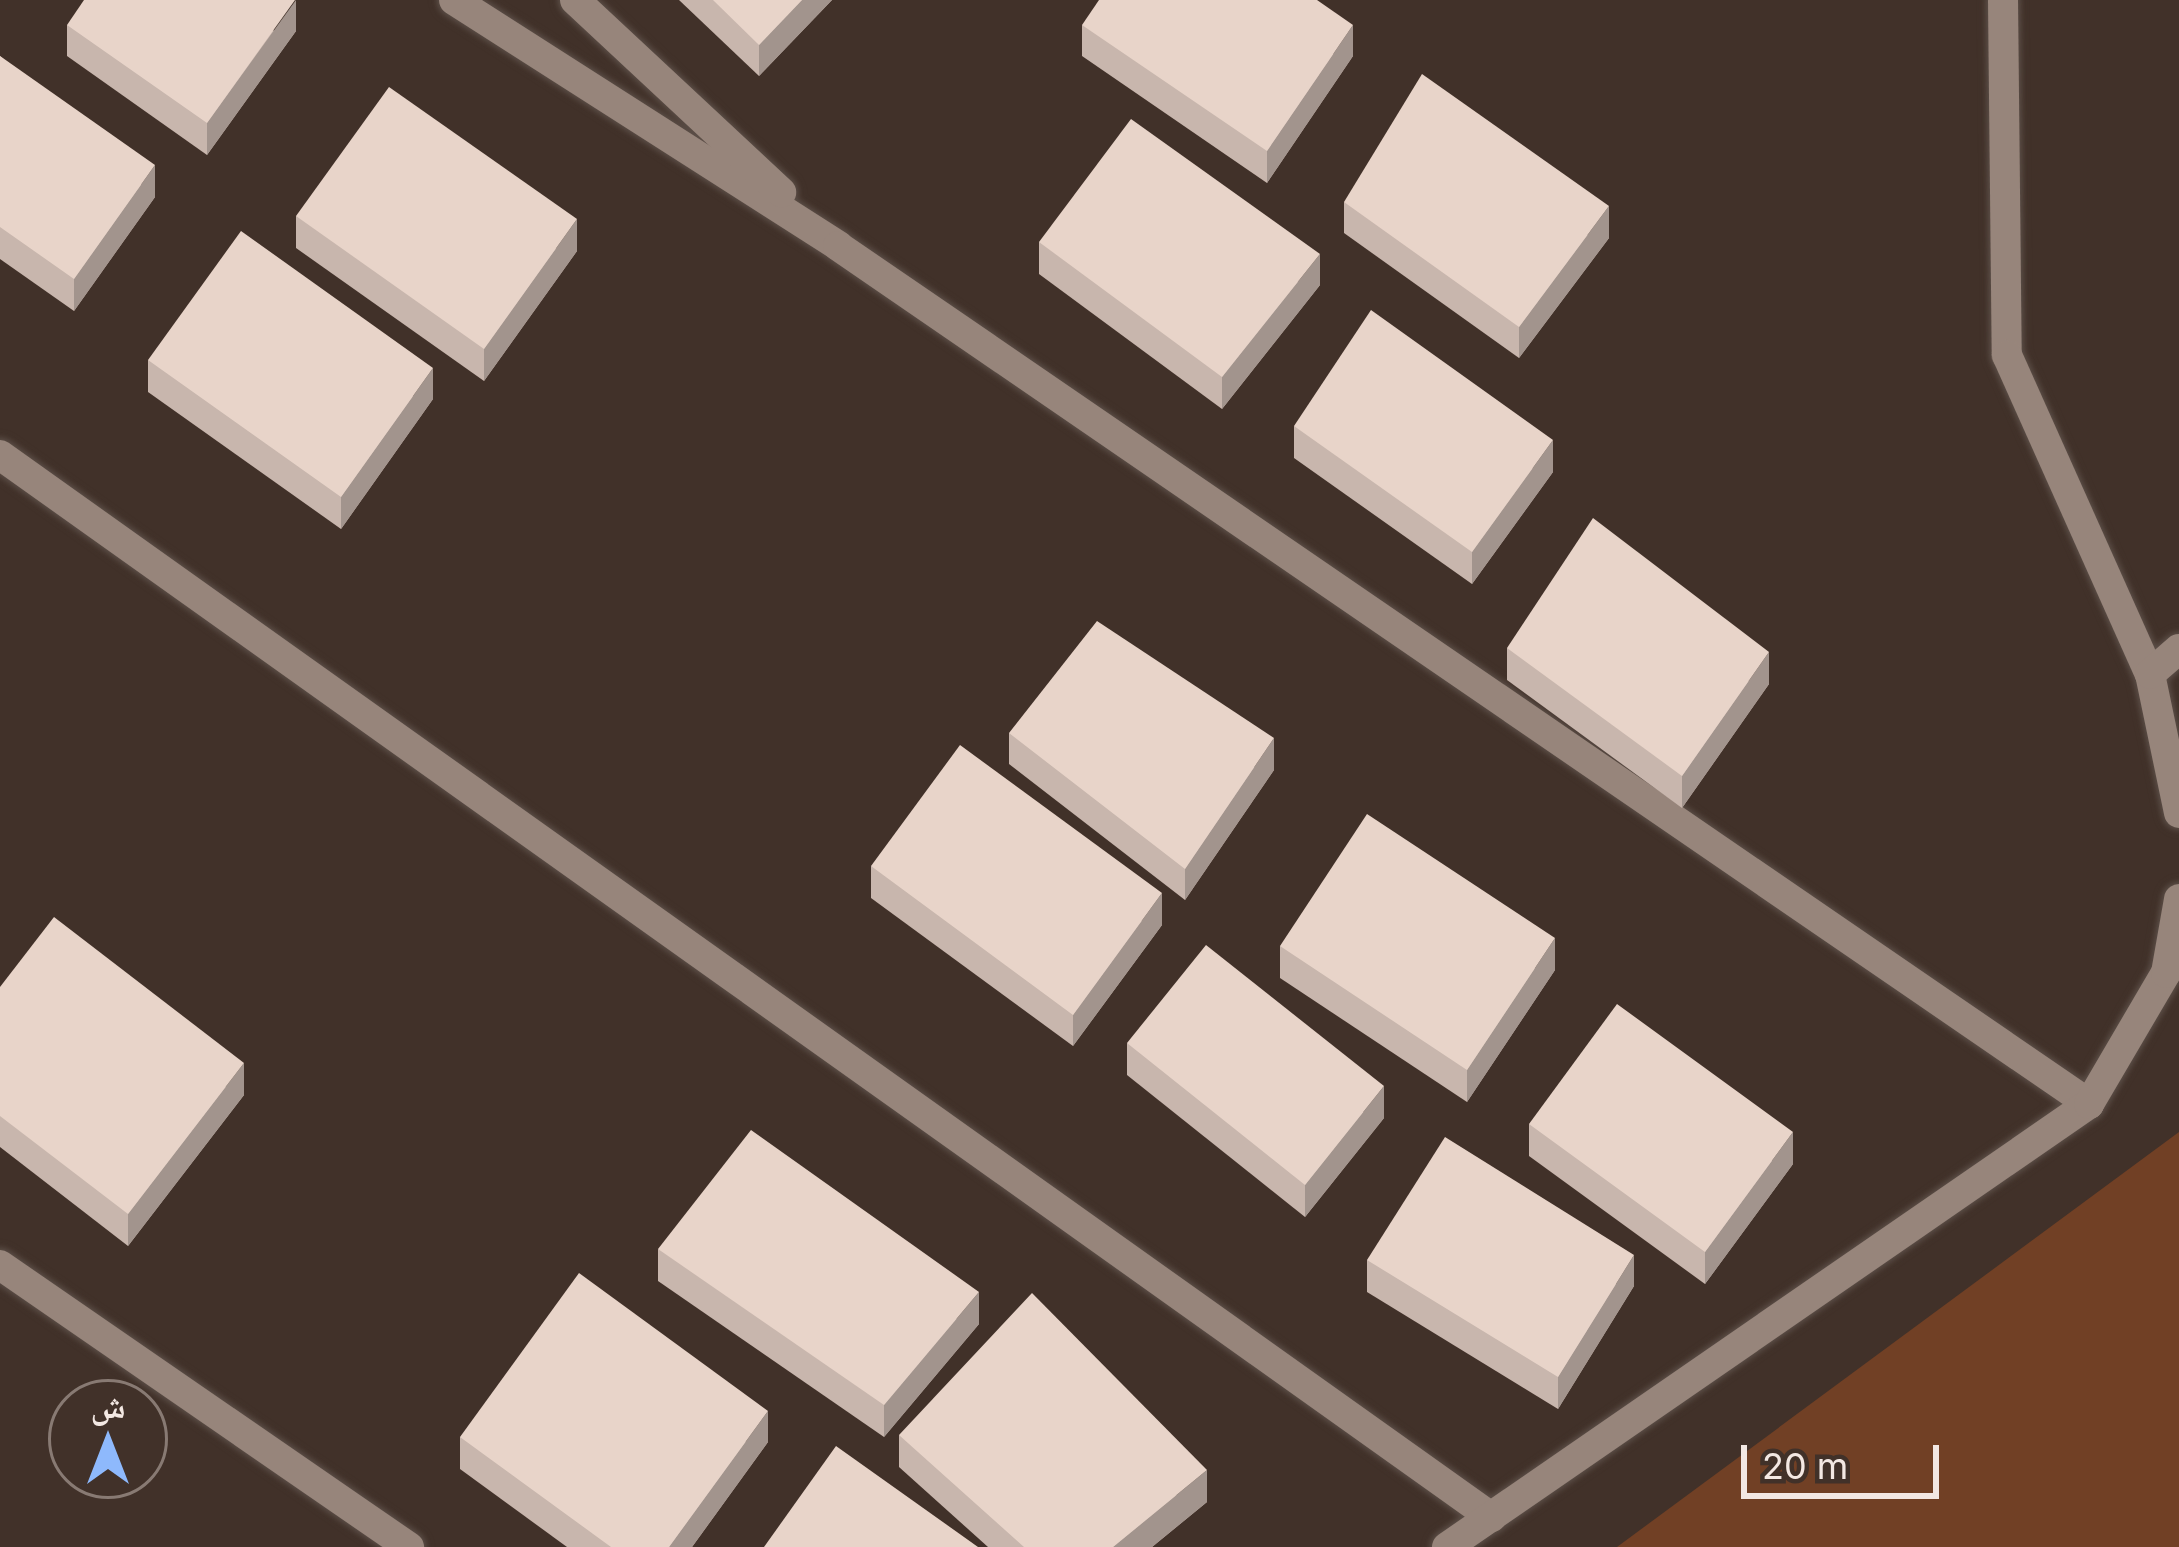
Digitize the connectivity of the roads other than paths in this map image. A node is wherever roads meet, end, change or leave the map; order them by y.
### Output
1 (454, 0) edge
2 (575, 0) edge
3 (2003, 0) edge
4 (838, 246) junction
5 (0, 455) edge
6 (2179, 650) edge
7 (2150, 674) junction
8 (2179, 813) edge
9 (2179, 898) edge
10 (2089, 1104) junction
11 (0, 1265) edge
12 (1491, 1516) junction
13 (409, 1547) edge
14 (1447, 1547) edge

1 - 4 street
2 - 4 street
3 - 7 street
4 - 10 street
5 - 12 street
6 - 7 street
7 - 8 street
9 - 10 street
10 - 12 street
11 - 13 street
12 - 14 street

